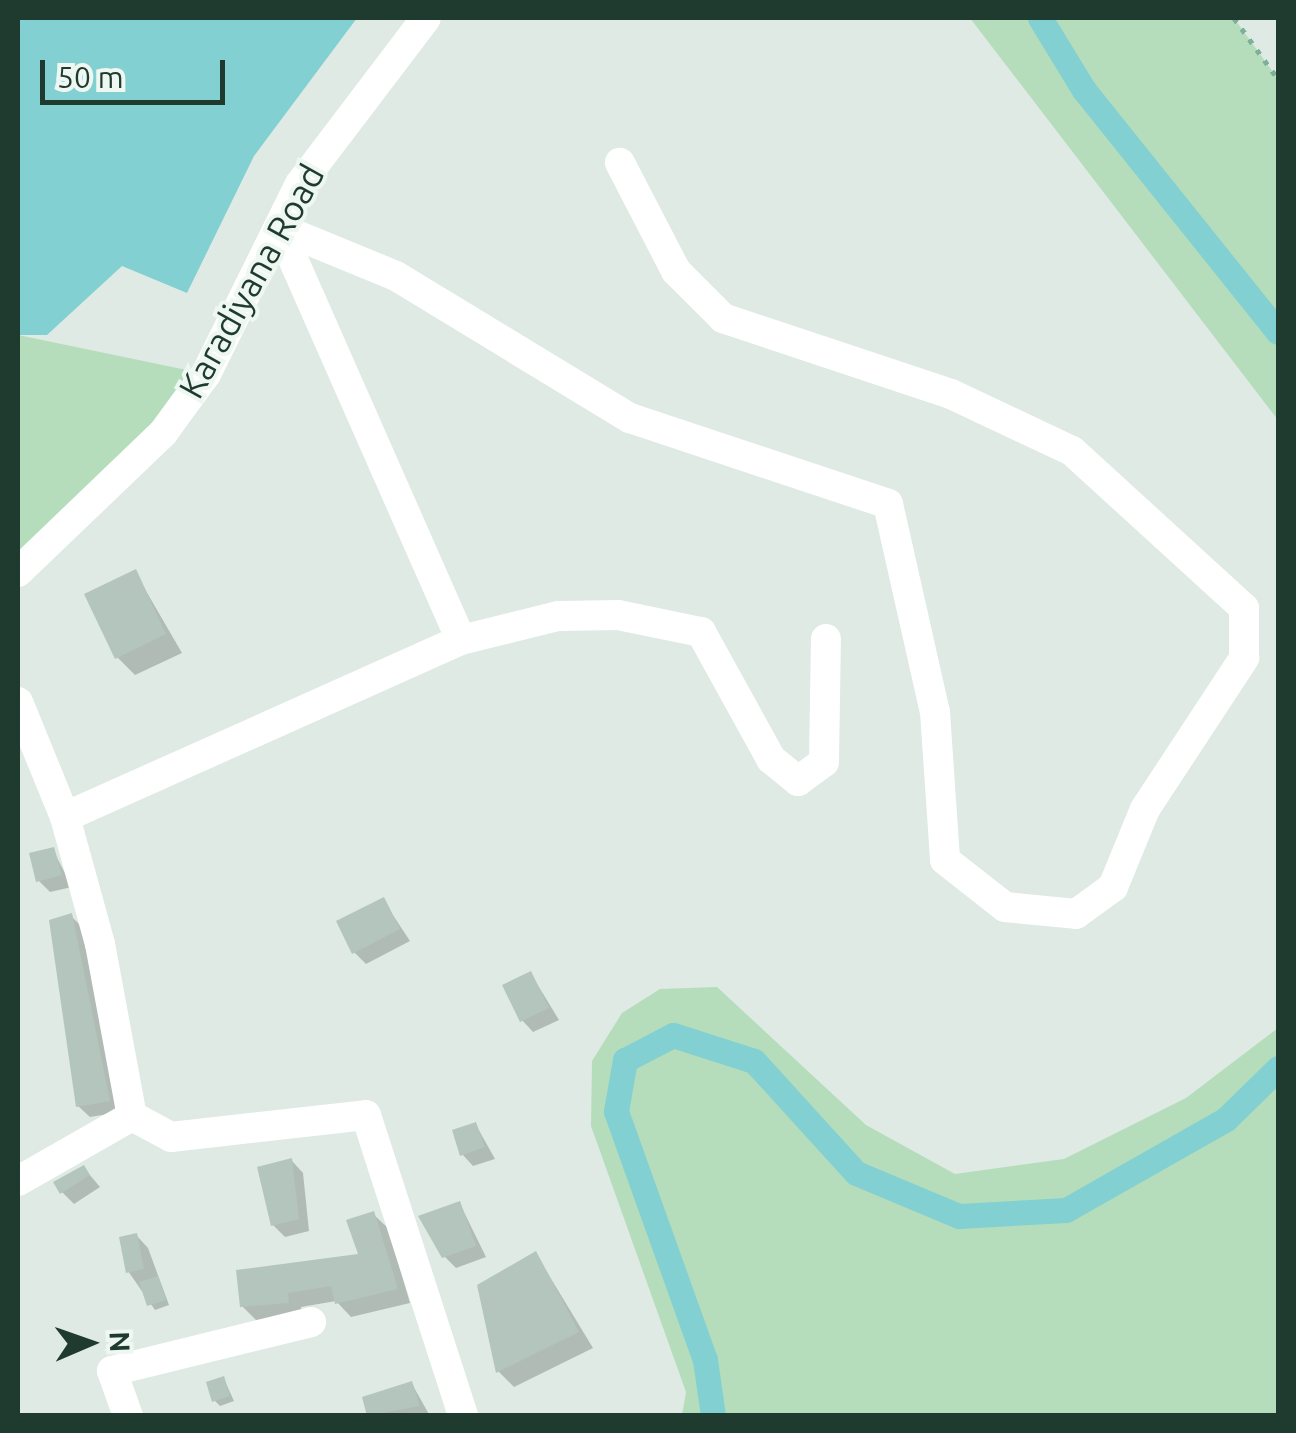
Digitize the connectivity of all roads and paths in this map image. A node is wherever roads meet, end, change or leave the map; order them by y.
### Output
1 (426, 18) edge
2 (1234, 18) edge
3 (1278, 79) edge
4 (620, 163) dead end
5 (279, 228) junction
6 (18, 572) edge
7 (826, 638) dead end
8 (461, 640) junction
9 (18, 702) edge
10 (64, 817) junction
11 (132, 1116) junction
12 (18, 1181) edge
13 (311, 1322) dead end
14 (128, 1416) edge
15 (463, 1416) edge

1 - 5 street, Karadiyana Road
2 - 3 path
4 - 5 street
5 - 6 street, Karadiyana Road
5 - 8 street
7 - 8 street
8 - 10 street
9 - 10 street
10 - 11 street
11 - 12 street
11 - 15 street
13 - 14 street

